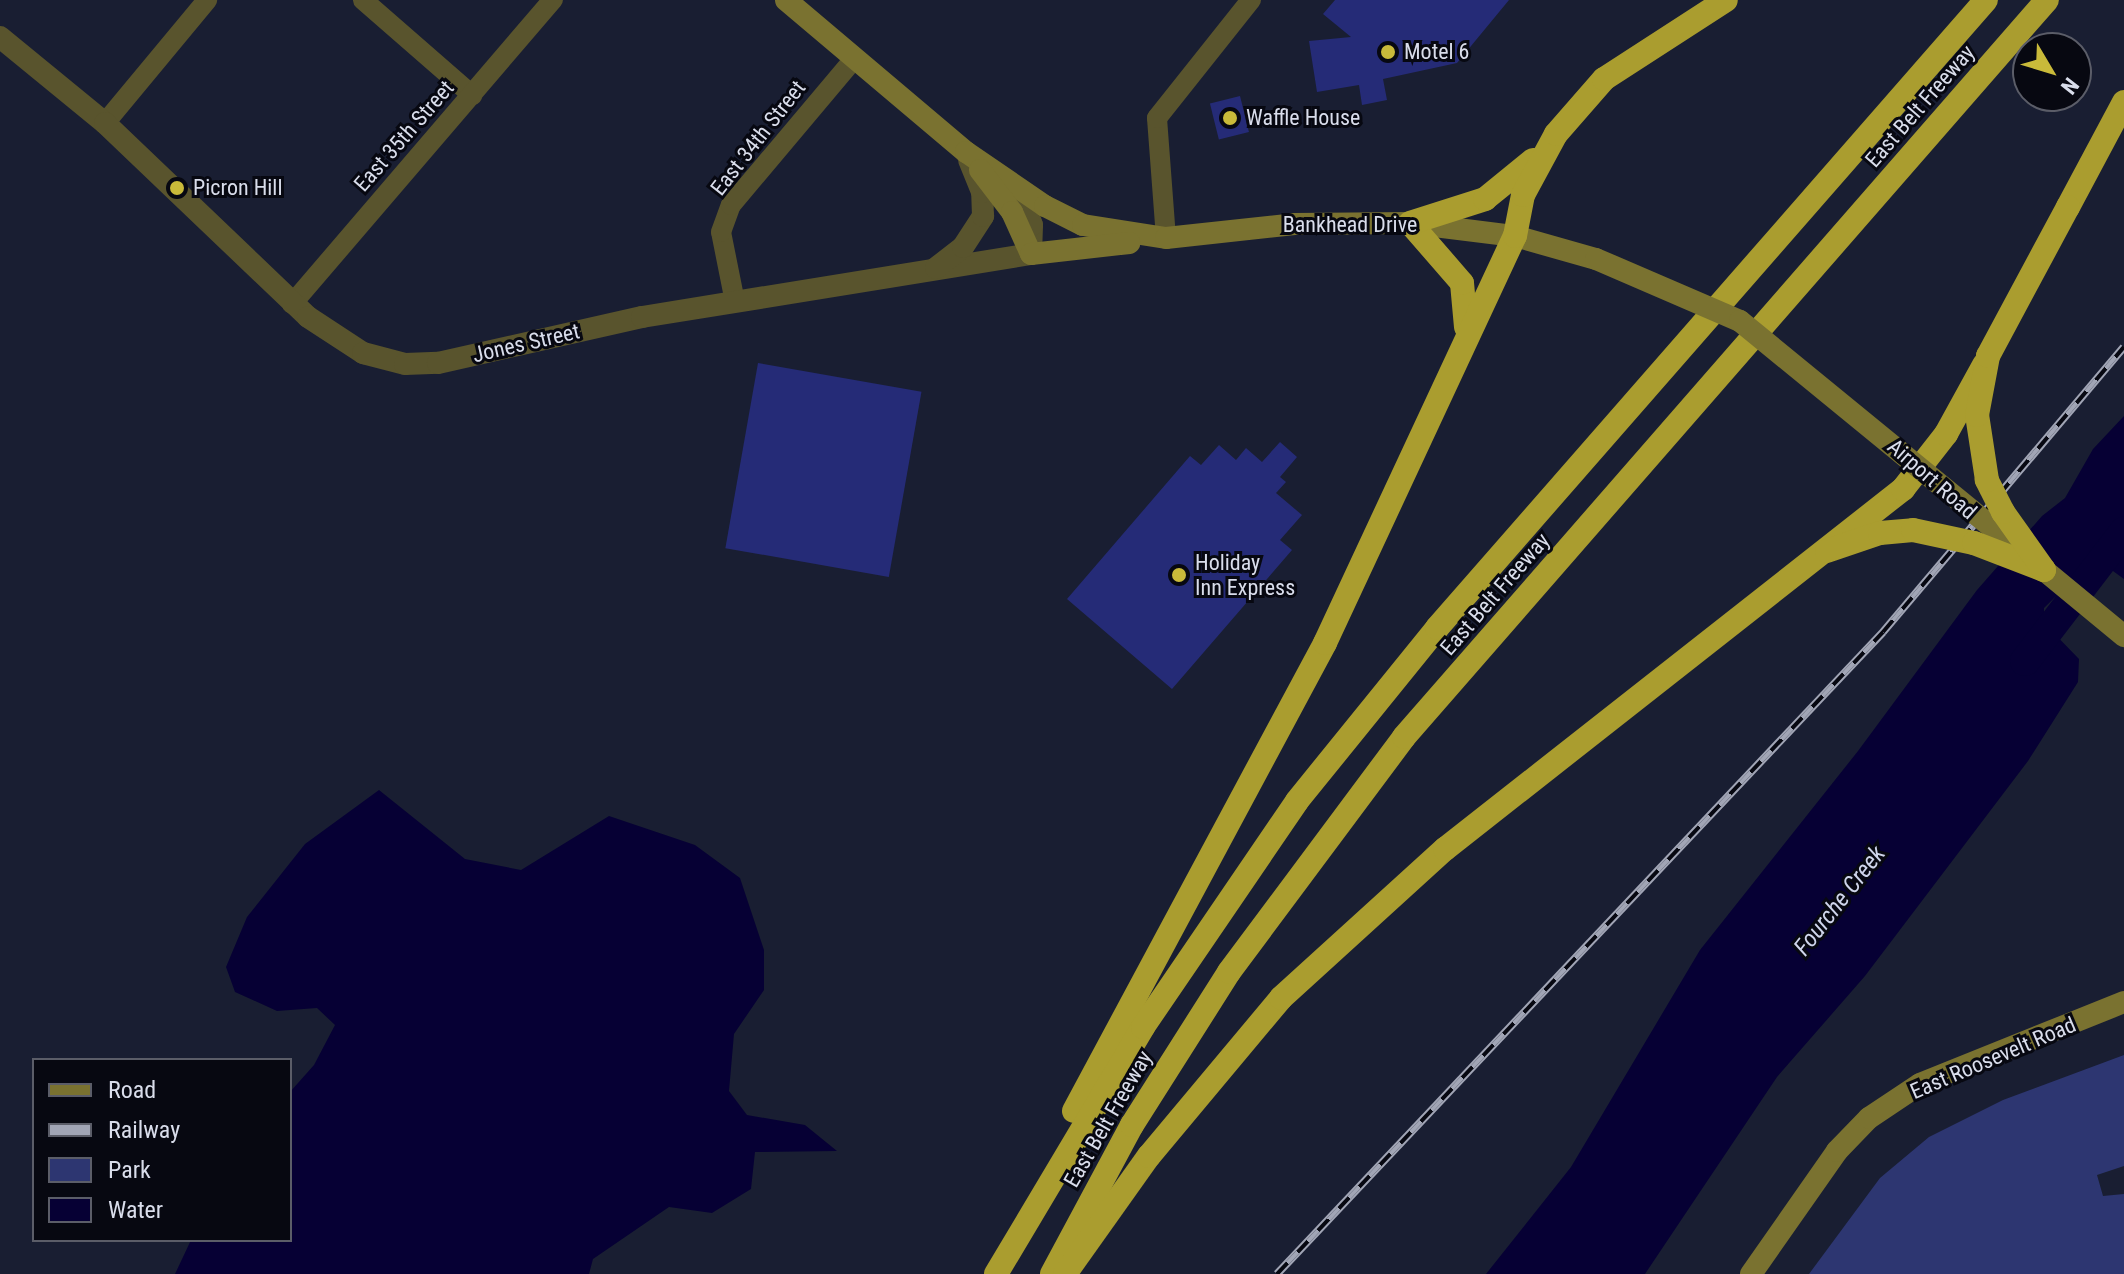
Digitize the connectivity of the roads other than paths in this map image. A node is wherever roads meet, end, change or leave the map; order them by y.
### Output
1 (207, 0) edge
2 (363, 0) edge
3 (553, 0) edge
4 (786, 0) edge
5 (1251, 0) edge
6 (1726, 0) edge
7 (1986, 0) edge
8 (2047, 0) edge
9 (0, 37) edge
10 (854, 59) junction
11 (472, 95) junction
12 (2124, 102) edge
13 (105, 123) junction
14 (1556, 134) junction
15 (966, 152) junction
16 (1020, 190) junction
17 (1410, 223) junction
18 (1515, 236) junction
19 (1166, 238) junction
20 (1031, 254) junction
21 (934, 270) junction
22 (735, 302) junction
23 (292, 304) junction
24 (1740, 321) joint
25 (1461, 350) junction
26 (1988, 356) junction
27 (1922, 469) junction
28 (1827, 551) junction
29 (2044, 570) junction
30 (2124, 636) edge
31 (2124, 1002) edge
32 (1022, 1226) junction
33 (996, 1274) edge
34 (1052, 1274) edge
35 (1065, 1274) edge
36 (1751, 1274) edge

1 - 13 street
2 - 11 street
3 - 11 street, East 35th Street
4 - 10 main road, Bankhead Drive
5 - 19 street
6 - 14 highway
7 - 32 highway, East Belt Freeway
8 - 34 highway, East Belt Freeway
9 - 13 street, Jones Street
10 - 15 main road, Bankhead Drive
10 - 22 street, East 34th Street
11 - 23 street, East 35th Street
12 - 26 highway, bridge
13 - 23 street, Jones Street
14 - 17 highway
14 - 18 highway
15 - 16 main road, Bankhead Drive
15 - 20 main road, Bankhead Drive
15 - 21 street
16 - 19 main road, Bankhead Drive
16 - 20 street
17 - 18 main road, Bankhead Drive
17 - 19 main road, Bankhead Drive
17 - 25 highway
18 - 24 main road, Bankhead Drive, bridge
18 - 25 highway
19 - 20 main road, Jones Street
20 - 21 street, Jones Street
21 - 22 street, Jones Street
22 - 23 street, Jones Street
24 - 27 main road, Airport Road, bridge
25 - 32 highway
26 - 27 highway, bridge
26 - 29 highway, bridge
27 - 28 highway, bridge
27 - 29 main road, Airport Road, bridge
28 - 29 highway, bridge
28 - 35 highway
29 - 30 main road, Airport Road
31 - 36 main road, East Roosevelt Road
32 - 33 highway, East Belt Freeway

